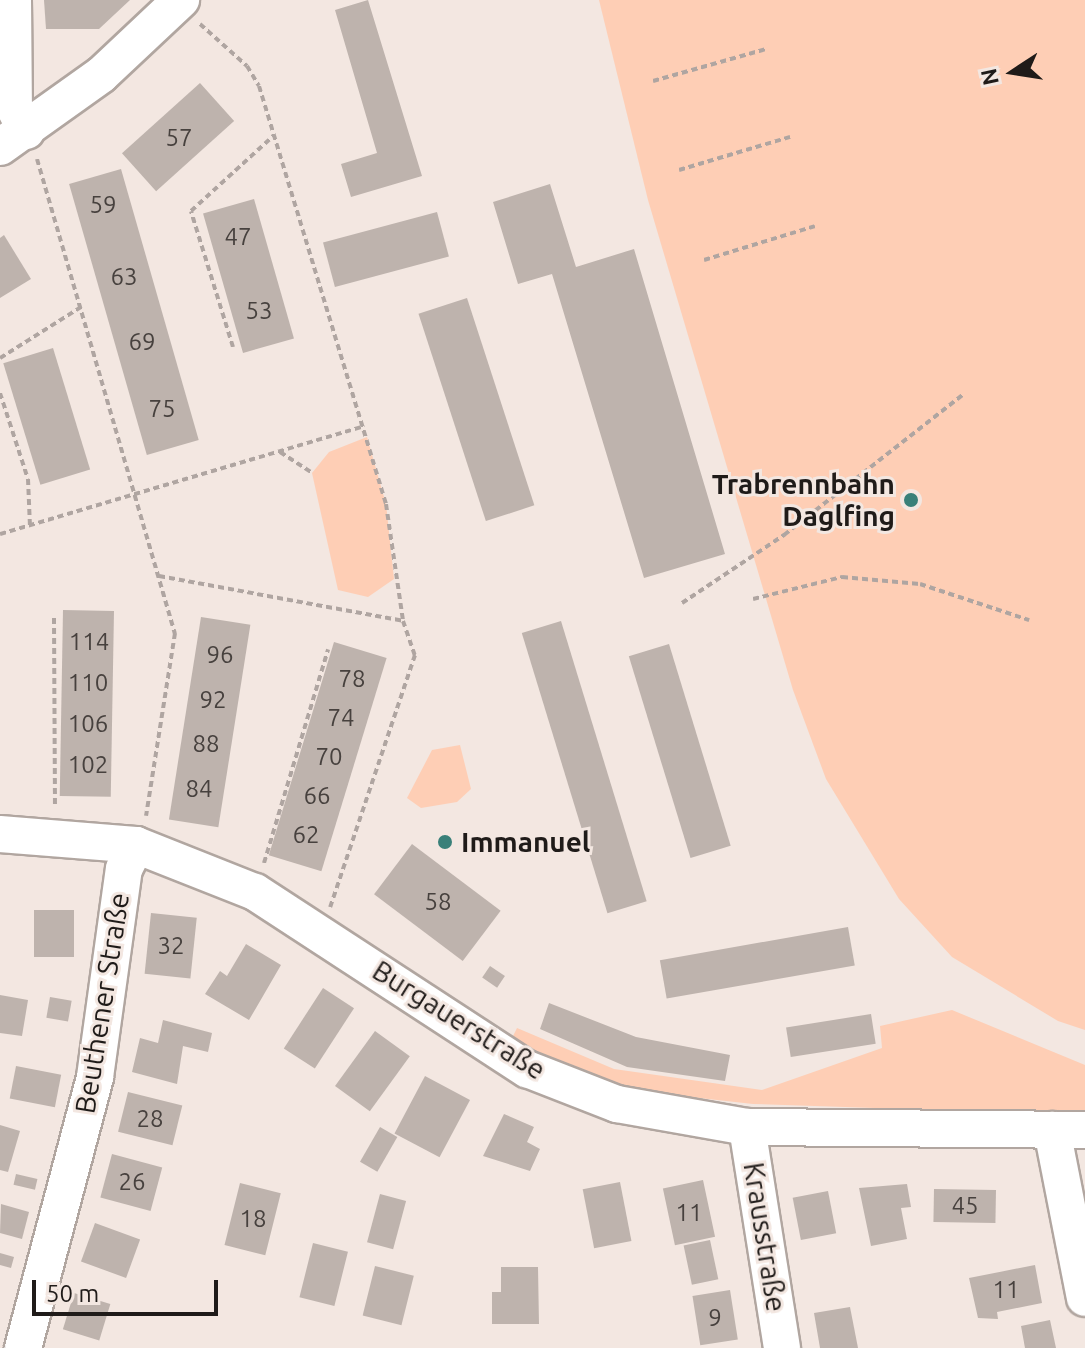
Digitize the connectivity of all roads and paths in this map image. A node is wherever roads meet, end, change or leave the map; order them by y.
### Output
1 (13, 0) edge
2 (179, 2) edge
3 (766, 49) dead end
4 (653, 81) dead end
5 (273, 136) junction
6 (790, 137) dead end
7 (13, 139) edge
8 (679, 170) dead end
9 (815, 226) dead end
10 (704, 260) dead end
11 (81, 307) junction
12 (233, 347) dead end
13 (0, 358) edge
14 (0, 393) edge
15 (964, 394) dead end
16 (364, 426) junction
17 (280, 452) junction
18 (312, 473) dead end
19 (135, 496) junction
20 (30, 526) junction
21 (0, 534) edge
22 (159, 576) junction
23 (753, 599) dead end
24 (682, 603) dead end
25 (54, 618) dead end
26 (1029, 620) dead end
27 (403, 621) junction
28 (328, 649) dead end
29 (0, 834) edge
30 (55, 834) junction
31 (136, 845) junction
32 (255, 892) junction
33 (321, 932) junction
34 (747, 1127) junction
35 (1069, 1130) edge
36 (1085, 1298) edge
37 (23, 1348) edge
38 (782, 1348) edge

1 - 7 street
2 - 5 path
2 - 7 street
3 - 4 path
5 - 12 path
5 - 16 path
6 - 8 path
7 - 11 path
9 - 10 path
11 - 13 path
11 - 19 path
14 - 20 path
15 - 24 path
16 - 17 path
16 - 27 path
17 - 18 path
17 - 19 path
19 - 20 path
19 - 22 path
20 - 21 path
22 - 27 path
22 - 31 path
23 - 26 path
25 - 30 path
27 - 33 path
28 - 32 path
29 - 30 street, Burgauerstraße
30 - 31 street, Burgauerstraße
31 - 32 street, Burgauerstraße
31 - 37 street, Beuthener Straße
32 - 33 street, Burgauerstraße
33 - 34 street, Burgauerstraße
34 - 35 street, Burgauerstraße
34 - 38 street, Krausstraße
35 - 36 street

